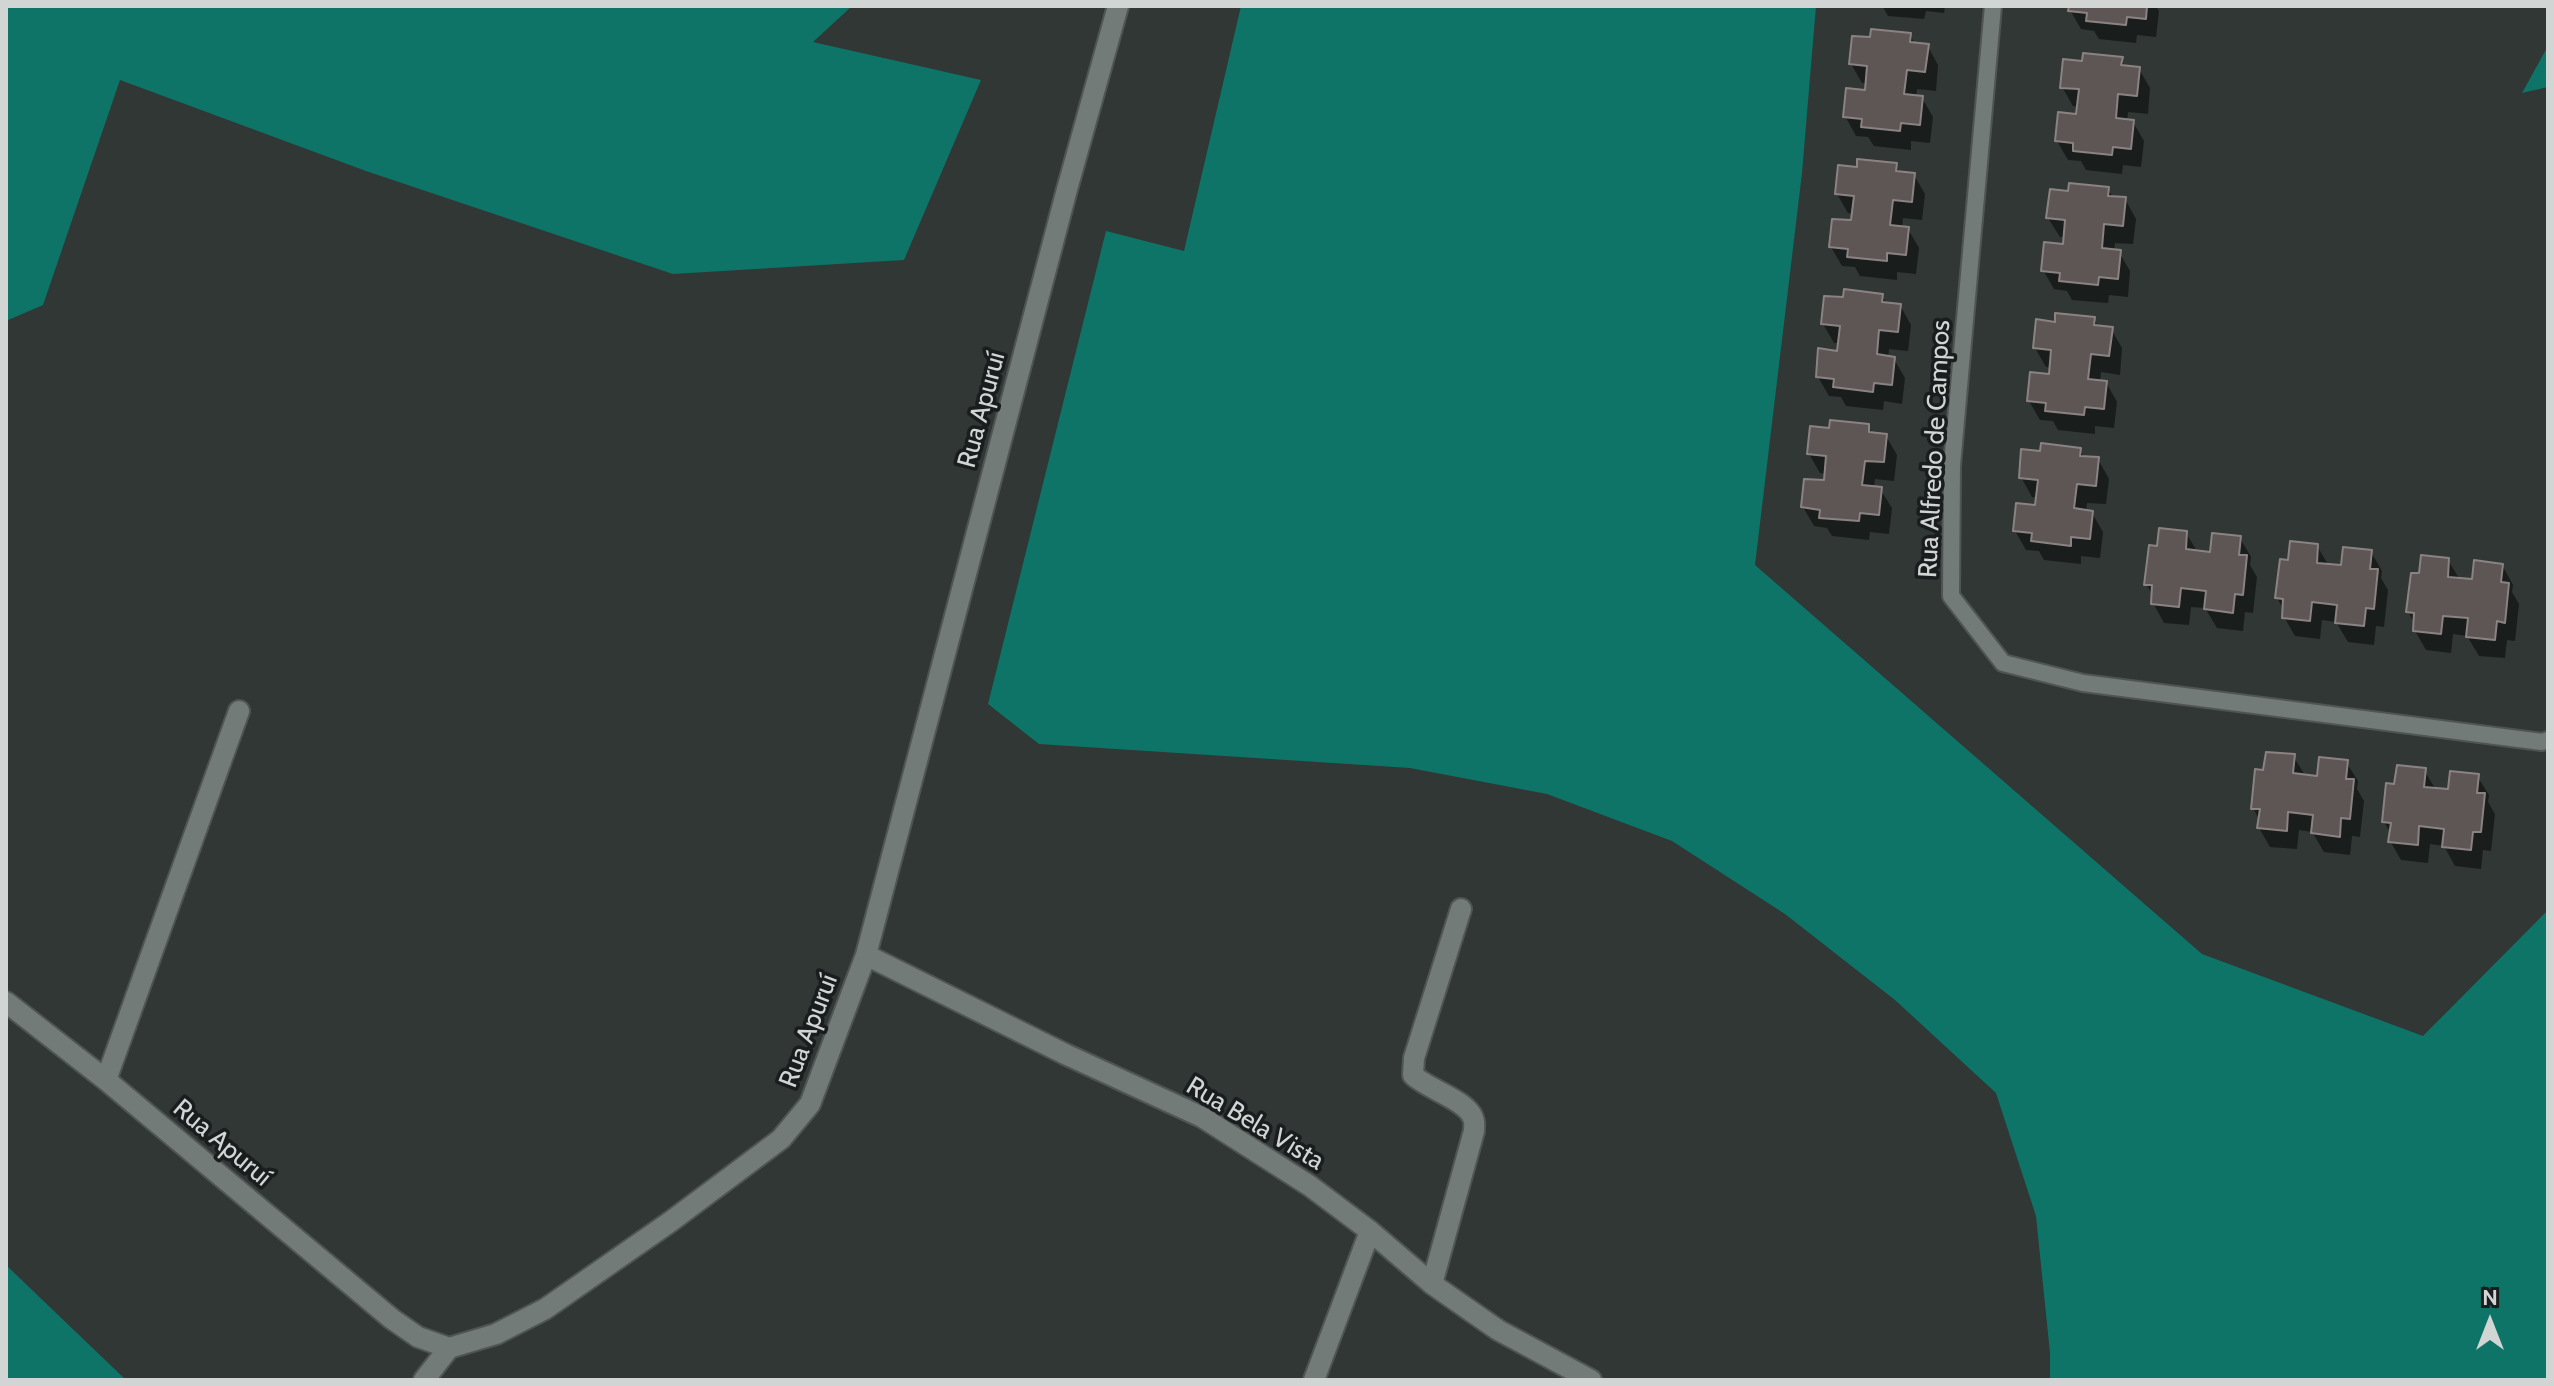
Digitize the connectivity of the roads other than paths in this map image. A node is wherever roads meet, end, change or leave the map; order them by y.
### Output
1 (1118, 6) edge
2 (1993, 6) edge
3 (239, 711) dead end
4 (2548, 740) edge
5 (1461, 909) dead end
6 (866, 955) junction
7 (6, 1002) edge
8 (106, 1080) junction
9 (1370, 1231) junction
10 (1432, 1284) junction
11 (449, 1348) junction
12 (424, 1380) edge
13 (1314, 1380) edge
14 (1591, 1380) edge

1 - 6 street, Rua Apuruí
2 - 4 lane, Rua Alfredo de Campos
3 - 8 street
5 - 10 street
6 - 9 street, Rua Bela Vista
6 - 11 street, Rua Apuruí
7 - 8 street, Rua Apuruí
8 - 11 street, Rua Apuruí
9 - 10 street, Rua Bela Vista
9 - 13 street
10 - 14 street, Rua Bela Vista
11 - 12 street

